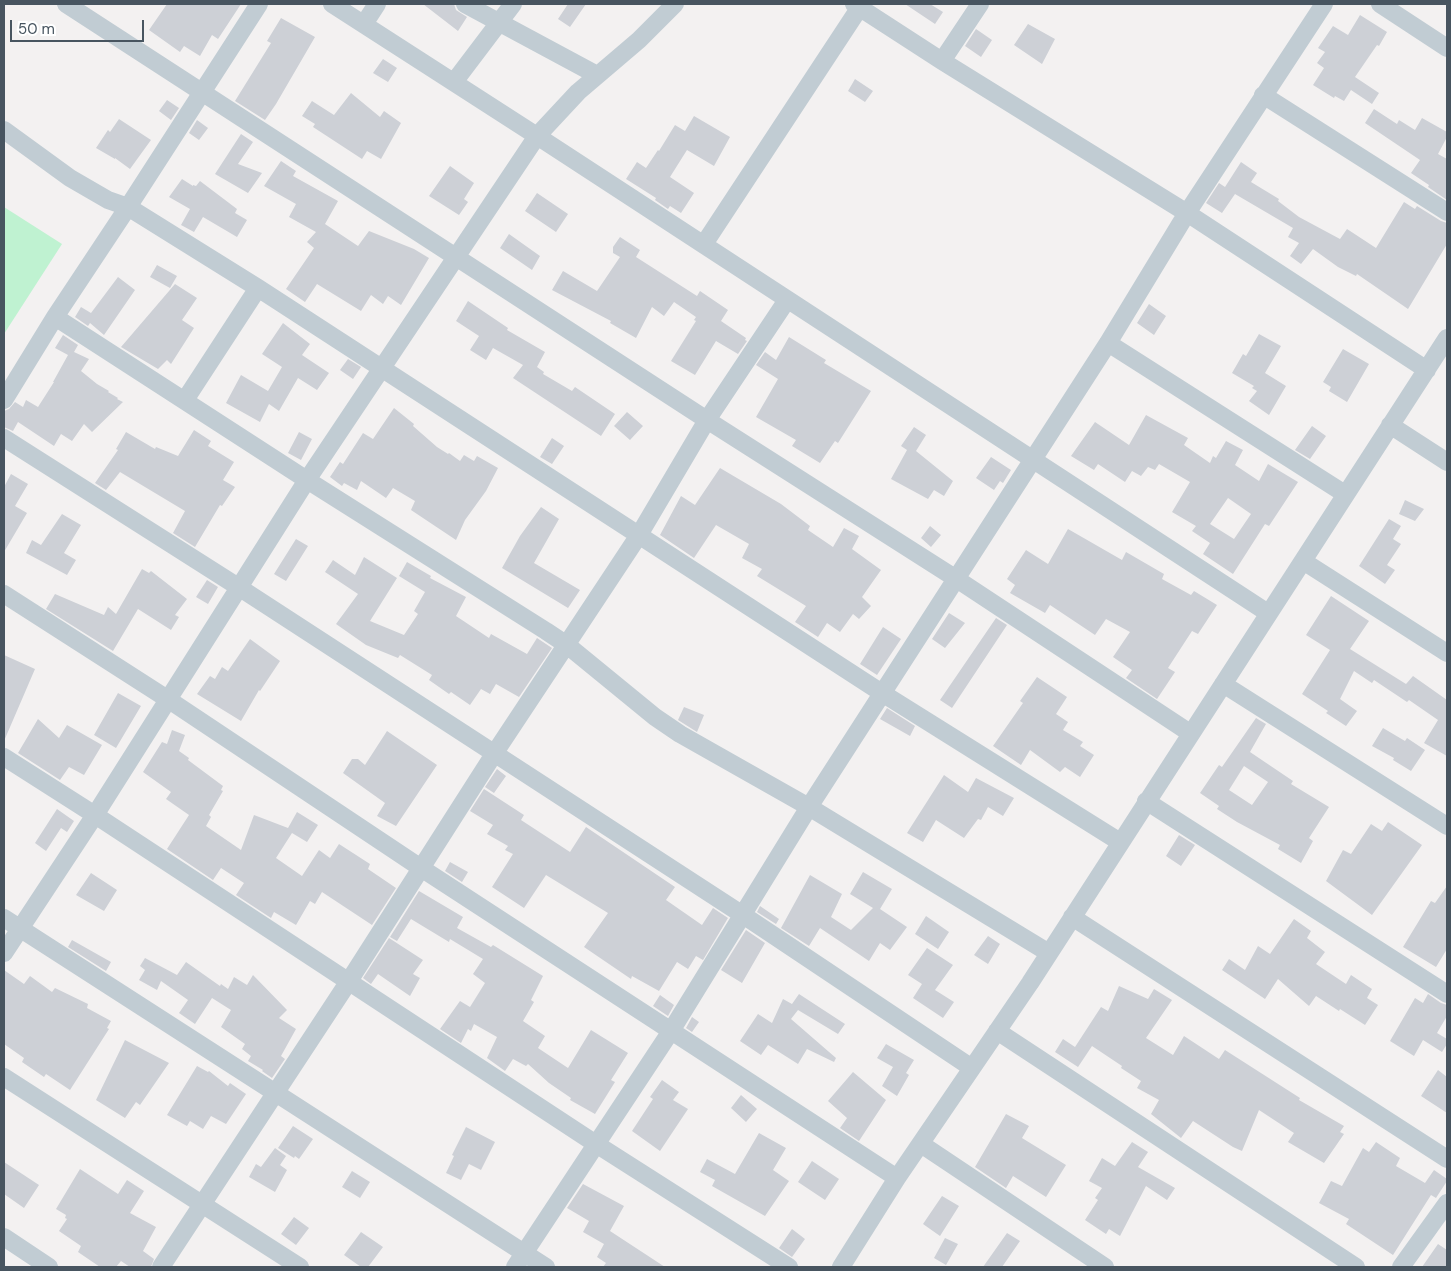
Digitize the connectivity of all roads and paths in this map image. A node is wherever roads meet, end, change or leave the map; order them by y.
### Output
1 (66, 4) edge
2 (259, 4) edge
3 (332, 4) edge
4 (377, 4) edge
5 (465, 4) edge
6 (513, 4) edge
7 (675, 4) edge
8 (980, 4) edge
9 (1324, 4) edge
10 (1380, 4) edge
11 (857, 6) edge
12 (500, 21) junction
13 (364, 24) junction
14 (1447, 48) edge
15 (942, 62) junction
16 (597, 74) junction
17 (454, 82) junction
18 (202, 93) junction
19 (1263, 95) junction
20 (4, 130) edge
21 (537, 136) junction
22 (128, 207) junction
23 (1447, 212) edge
24 (1187, 213) junction
25 (704, 244) junction
26 (456, 256) junction
27 (258, 288) junction
28 (787, 300) junction
29 (55, 317) junction
30 (1447, 338) edge
31 (1108, 343) junction
32 (382, 367) junction
33 (1427, 370) junction
34 (4, 400) edge
35 (185, 400) junction
36 (708, 420) junction
37 (1390, 425) junction
38 (4, 438) edge
39 (1031, 460) junction
40 (1447, 462) edge
41 (307, 480) junction
42 (1345, 494) junction
43 (639, 535) junction
44 (1303, 561) junction
45 (955, 578) junction
46 (240, 588) junction
47 (4, 594) edge
48 (1268, 613) junction
49 (567, 646) junction
50 (1447, 653) edge
51 (1223, 684) junction
52 (882, 693) junction
53 (169, 700) junction
54 (1190, 732) junction
55 (494, 754) junction
56 (4, 757) edge
57 (1146, 801) junction
58 (809, 807) junction
59 (95, 815) junction
60 (1447, 826) edge
61 (1120, 842) junction
62 (420, 868) junction
63 (743, 915) junction
64 (1072, 917) junction
65 (4, 918) edge
66 (20, 928) junction
67 (4, 953) edge
68 (1049, 953) junction
69 (349, 981) junction
70 (1445, 988) edge
71 (671, 1031) junction
72 (997, 1031) junction
73 (972, 1068) junction
74 (4, 1078) edge
75 (276, 1093) junction
76 (596, 1144) junction
77 (921, 1144) junction
78 (1447, 1159) edge
79 (897, 1178) junction
80 (1447, 1203) edge
81 (203, 1205) junction
82 (4, 1237) edge
83 (519, 1260) edge
84 (50, 1267) edge
85 (161, 1267) edge
86 (300, 1267) edge
87 (546, 1267) edge
88 (789, 1267) edge
89 (841, 1267) edge
90 (1105, 1267) edge
91 (1356, 1267) edge
92 (1402, 1267) edge

1 - 18 street
2 - 18 street
3 - 13 street
4 - 13 street
5 - 12 street
6 - 12 street
7 - 16 street
8 - 15 street
9 - 19 street
10 - 14 street
11 - 15 street
11 - 25 street
12 - 16 street
12 - 17 street
13 - 17 street
15 - 24 street
16 - 21 street
17 - 21 street
18 - 22 street
18 - 26 street
19 - 23 street
19 - 24 street
20 - 22 street
21 - 25 street
21 - 26 street
22 - 27 street
22 - 29 street
24 - 31 street
24 - 33 street
25 - 28 street
26 - 32 street
26 - 36 street
27 - 32 street
27 - 35 street
28 - 36 street
28 - 39 street
29 - 34 street
29 - 35 street
30 - 33 street
31 - 39 street
31 - 42 street
32 - 41 street
32 - 43 street
33 - 37 street
35 - 41 street
36 - 43 street
36 - 45 street
37 - 40 street
37 - 42 street
38 - 46 street
39 - 45 street
39 - 48 street
41 - 46 street
41 - 49 street
42 - 44 street
43 - 49 street
43 - 52 street
44 - 48 street
44 - 50 street
45 - 52 street
45 - 54 street
46 - 53 street
46 - 55 street
47 - 53 street
48 - 51 street
49 - 55 street
49 - 58 street
51 - 54 street
51 - 60 street
52 - 58 street
52 - 61 street
53 - 59 street
53 - 62 street
54 - 57 street
55 - 62 street
55 - 63 street
56 - 59 street
57 - 61 street
57 - 70 street
58 - 63 street
58 - 68 street
59 - 66 street
59 - 69 street
61 - 64 street
62 - 69 street
62 - 71 street
63 - 71 street
63 - 73 street
64 - 68 street
64 - 78 street
65 - 66 street
66 - 67 street
66 - 75 street
68 - 72 street
69 - 75 street
69 - 76 street
71 - 76 street
71 - 79 street
72 - 73 street
72 - 91 street
73 - 77 street
74 - 81 street
75 - 81 street
75 - 83 street
76 - 83 street
76 - 88 street
77 - 79 street
77 - 90 street
79 - 89 street
80 - 92 street
81 - 85 street
81 - 86 street
82 - 84 street
83 - 87 street

